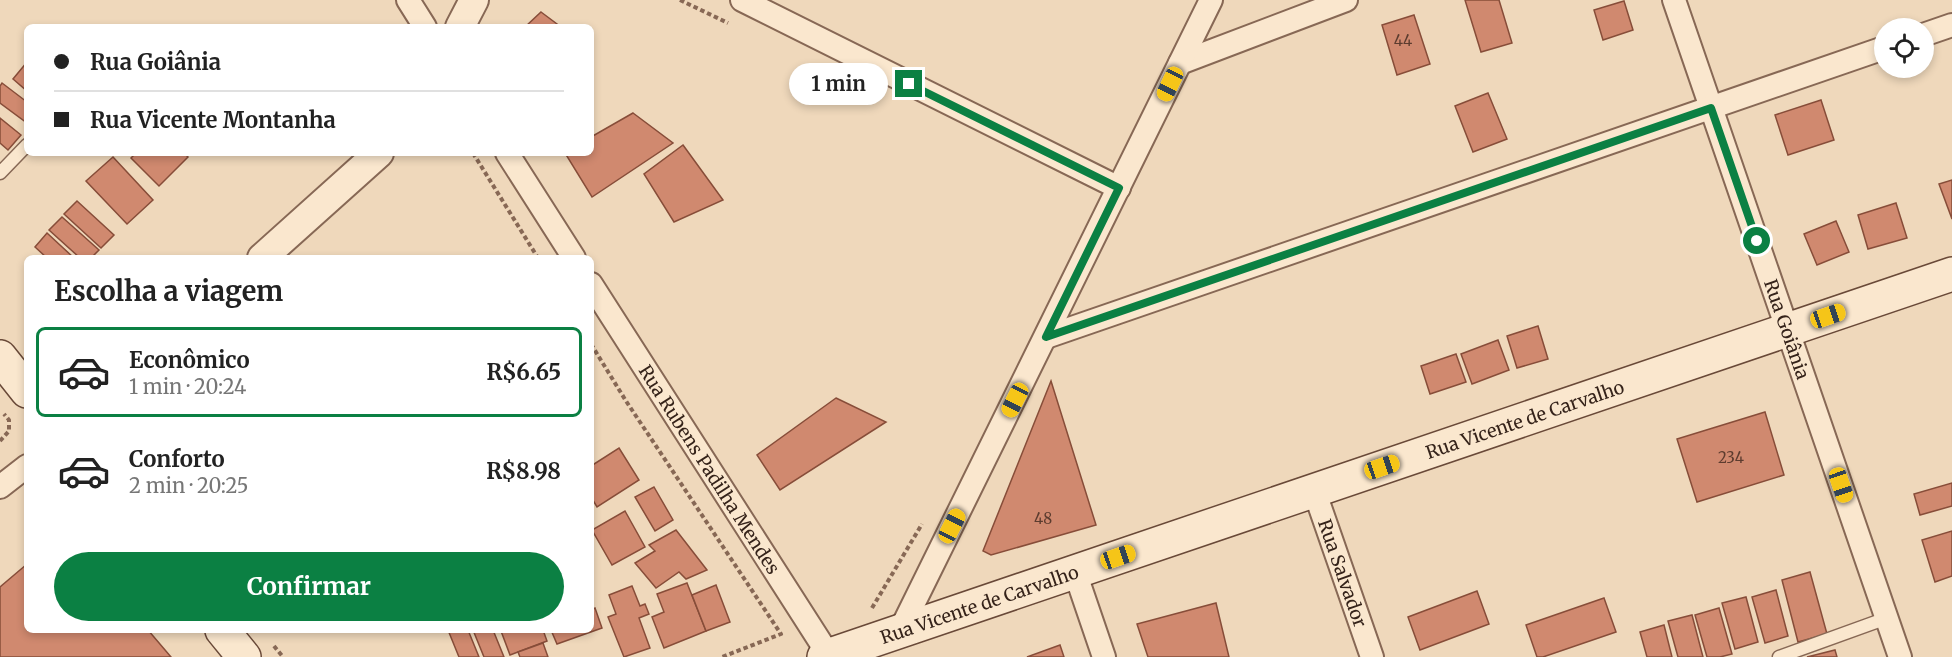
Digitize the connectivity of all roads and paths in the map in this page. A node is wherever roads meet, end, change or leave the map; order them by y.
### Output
1 (408, 0) edge
2 (474, 0) edge
3 (680, 0) edge
4 (742, 0) edge
5 (1211, 0) edge
6 (1346, 0) edge
7 (1674, 0) edge
8 (423, 24) edge
9 (462, 24) edge
10 (731, 25) dead end
11 (1952, 25) edge
12 (1934, 31) edge
13 (1874, 51) edge
14 (1180, 63) junction
15 (1711, 108) junction
16 (24, 148) edge
17 (376, 156) edge
18 (475, 156) edge
19 (509, 156) edge
20 (0, 173) edge
21 (1119, 188) junction
22 (265, 255) edge
23 (536, 255) edge
24 (572, 255) edge
25 (1952, 274) edge
26 (594, 289) edge
27 (1787, 330) junction
28 (1046, 337) junction
29 (594, 349) edge
30 (0, 357) edge
31 (24, 387) edge
32 (0, 409) edge
33 (0, 441) edge
34 (24, 468) edge
35 (0, 488) edge
36 (1314, 490) junction
37 (923, 522) dead end
38 (1075, 572) junction
39 (869, 612) dead end
40 (1887, 618) junction
41 (900, 631) junction
42 (224, 633) edge
43 (828, 656) edge
44 (244, 657) edge
45 (722, 657) edge
46 (1104, 657) edge
47 (1372, 657) edge
48 (1779, 657) edge
49 (1900, 657) edge

1 - 8 street
2 - 9 street
3 - 10 path
4 - 21 street
5 - 14 street
6 - 14 street
7 - 15 street, Rua Goiânia
11 - 12 street
13 - 15 street
14 - 21 street
15 - 27 street, Rua Goiânia
15 - 28 street
16 - 20 lane
17 - 22 street
18 - 23 path
19 - 24 street
21 - 28 street
25 - 27 main road, Rua Vicente de Carvalho
26 - 43 street, Rua Rubens Padilha Mendes
27 - 36 main road, Rua Vicente de Carvalho
27 - 40 street, Rua Goiânia
28 - 41 street
29 - 45 path
30 - 31 main road
32 - 33 path
34 - 35 street
36 - 38 main road, Rua Vicente de Carvalho
36 - 47 street, Rua Salvador
37 - 39 path
38 - 41 main road, Rua Vicente de Carvalho
38 - 46 street
40 - 48 lane
40 - 49 street, Rua Goiânia
41 - 43 main road, Rua Vicente de Carvalho
42 - 44 main road

